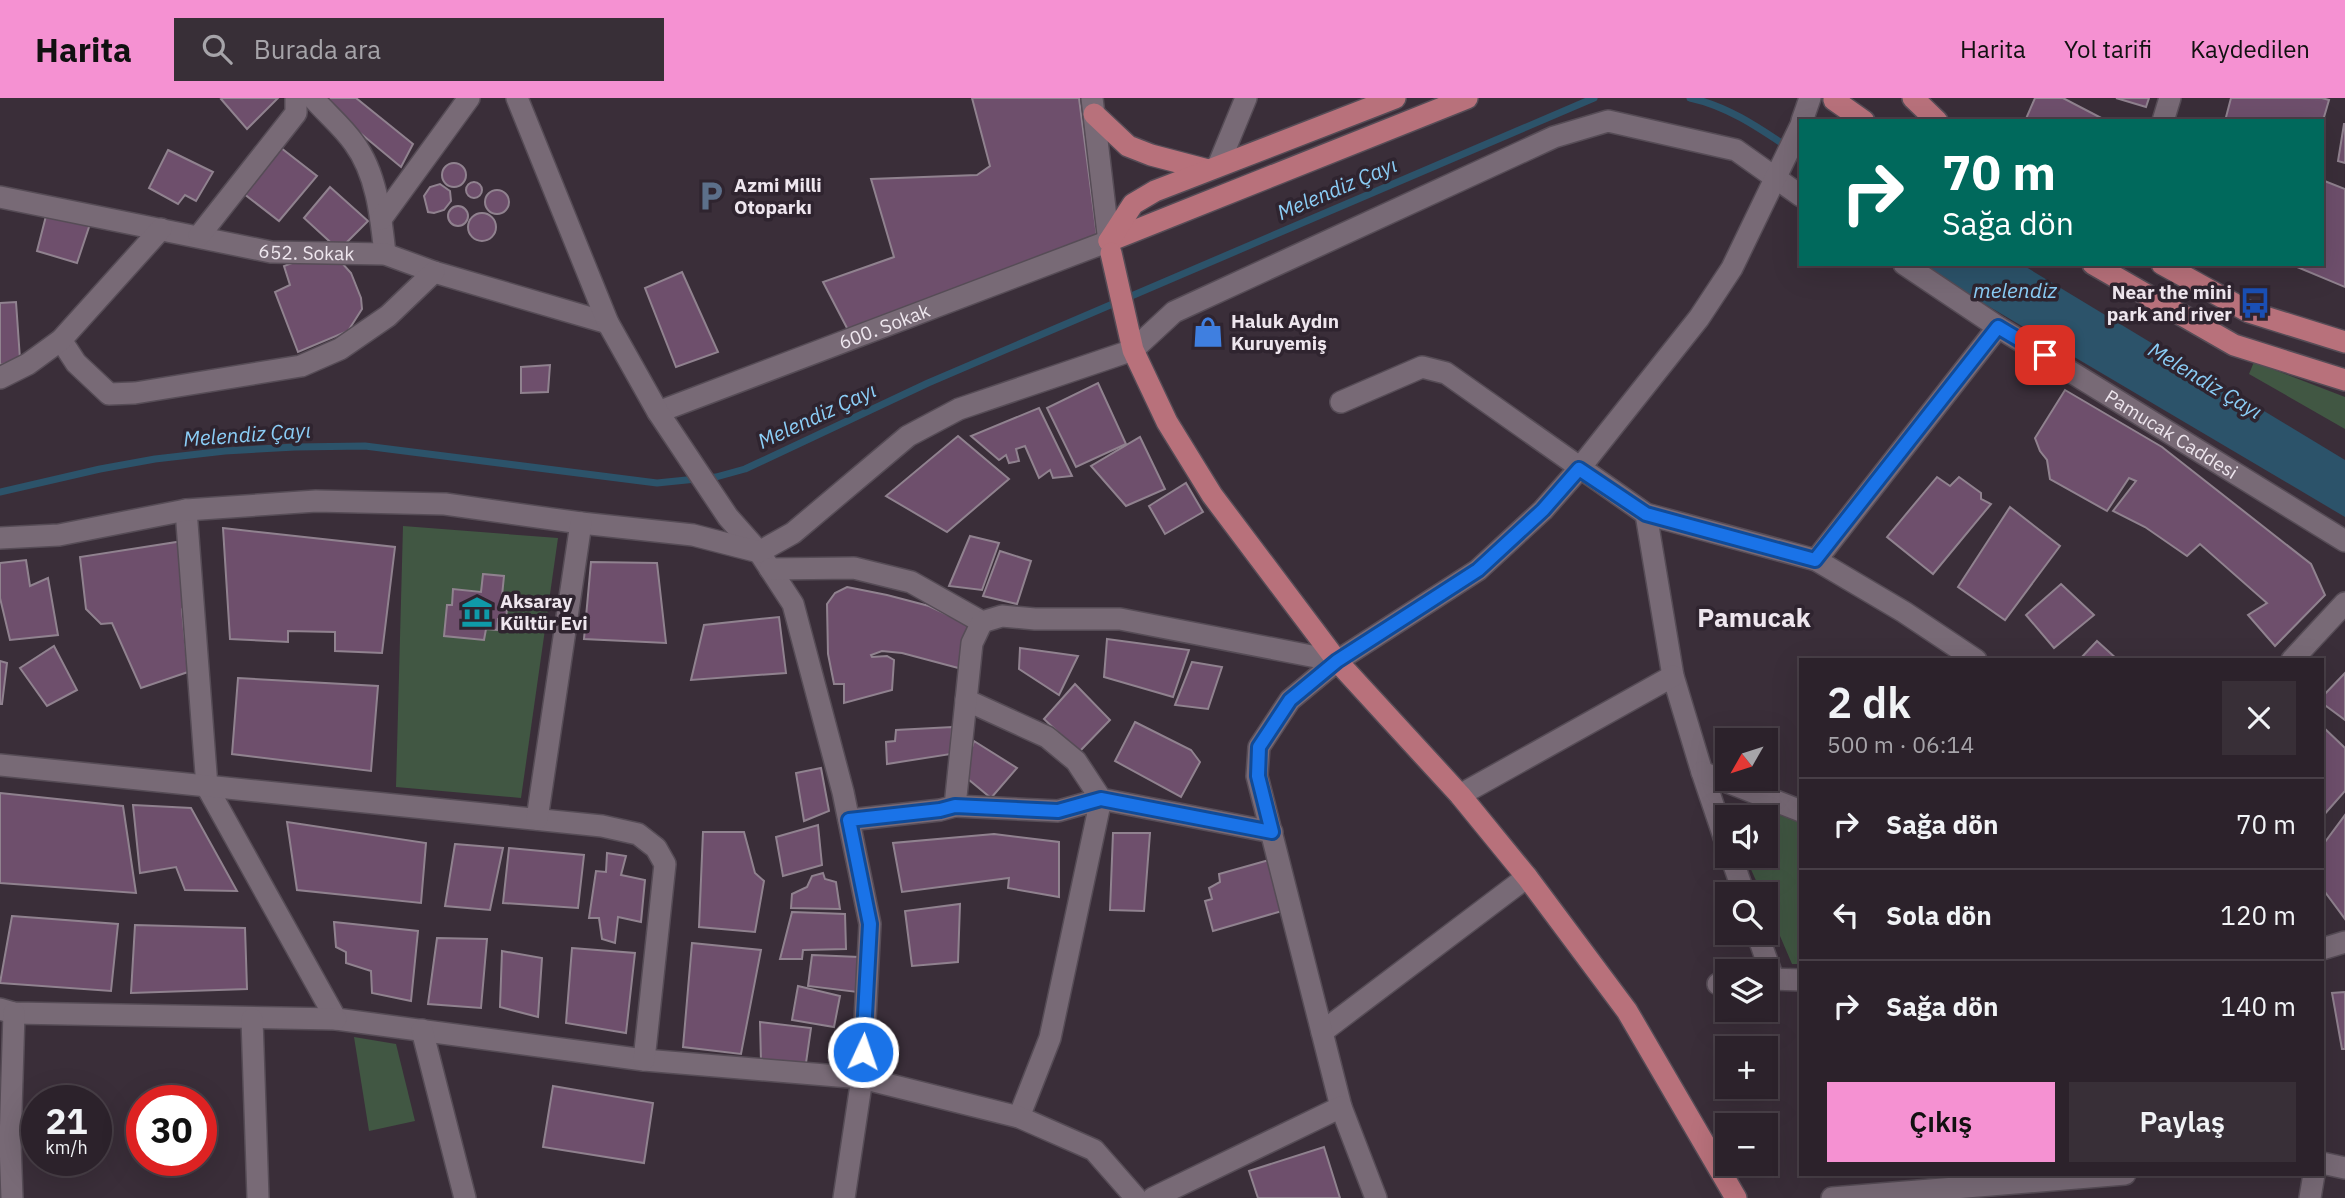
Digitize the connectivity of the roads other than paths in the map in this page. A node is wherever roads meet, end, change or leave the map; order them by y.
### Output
1 (296, 98) edge
2 (313, 98) edge
3 (469, 98) edge
4 (517, 98) edge
5 (1246, 98) edge
6 (1395, 98) edge
7 (1466, 98) edge
8 (1810, 98) edge
9 (1913, 98) edge
10 (2171, 98) edge
11 (1833, 99) edge
12 (1093, 106) edge
13 (1803, 119) edge
14 (1861, 119) edge
15 (1935, 119) edge
16 (2164, 119) edge
17 (1799, 129) edge
18 (1213, 168) junction
19 (1779, 171) junction
20 (1799, 194) edge
21 (0, 197) edge
22 (381, 219) junction
23 (162, 229) junction
24 (199, 236) junction
25 (1110, 247) junction
26 (384, 254) junction
27 (1907, 266) edge
28 (2096, 266) edge
29 (2166, 266) edge
30 (435, 272) junction
31 (608, 323) junction
32 (1998, 327) junction
33 (61, 340) junction
34 (2345, 342) edge
35 (1133, 350) junction
36 (0, 378) edge
37 (2345, 380) edge
38 (1341, 401) dead end
39 (658, 412) junction
40 (1579, 469) junction
41 (186, 510) junction
42 (1646, 514) junction
43 (581, 523) junction
44 (0, 538) edge
45 (2345, 541) edge
46 (1815, 560) junction
47 (764, 561) junction
48 (2345, 603) edge
49 (982, 622) junction
50 (1973, 658) edge
51 (2294, 658) edge
52 (1337, 661) junction
53 (1674, 676) junction
54 (966, 700) junction
55 (0, 765) edge
56 (1702, 772) junction
57 (207, 787) junction
58 (1460, 795) junction
59 (1101, 799) junction
60 (955, 806) junction
61 (1715, 810) edge
62 (1799, 810) edge
63 (537, 819) junction
64 (849, 820) junction
65 (1272, 832) junction
66 (1527, 877) junction
67 (2345, 942) edge
68 (2324, 948) edge
69 (1778, 979) edge
70 (1799, 980) edge
71 (7, 1011) edge
72 (252, 1019) junction
73 (336, 1019) junction
74 (422, 1030) junction
75 (1322, 1032) junction
76 (644, 1060) junction
77 (862, 1078) junction
78 (1340, 1107) junction
79 (1019, 1117) junction
80 (2324, 1163) edge
81 (2345, 1168) edge
82 (2119, 1176) edge
83 (2314, 1176) edge
84 (2034, 1177) edge
85 (2084, 1188) edge
86 (12, 1198) edge
87 (258, 1198) edge
88 (465, 1198) edge
89 (844, 1198) edge
90 (1136, 1198) edge
91 (1153, 1198) edge
92 (1376, 1198) edge
93 (1737, 1198) edge
94 (1832, 1198) edge
95 (2310, 1198) edge

1 - 24 street
2 - 22 street
3 - 22 street
4 - 31 street
5 - 18 street
6 - 18 main road
7 - 25 main road
8 - 13 street
9 - 15 main road
10 - 16 street
11 - 14 main road
12 - 18 main road
12 - 25 street
17 - 19 street
18 - 25 main road
19 - 20 street
19 - 35 street
19 - 40 street
21 - 23 street, 652. Sokak
22 - 26 street
23 - 24 street, 652. Sokak
23 - 33 street
24 - 26 street, 652. Sokak
25 - 35 main road
25 - 39 street, 600. Sokak
26 - 30 street, 652. Sokak
27 - 32 street, Pamucak Caddesi
28 - 37 main road
29 - 34 main road
30 - 31 street, 652. Sokak
30 - 33 street
31 - 39 street
32 - 45 street, Pamucak Caddesi
32 - 46 street
33 - 36 street
35 - 47 street
35 - 52 main road
38 - 40 street
39 - 47 street
40 - 42 street
40 - 52 street
41 - 43 street
41 - 44 street
41 - 57 street
42 - 46 street
42 - 53 street
43 - 47 street
43 - 63 street
46 - 50 street
47 - 49 street
47 - 64 street
48 - 51 street
49 - 52 street
49 - 54 street
52 - 58 main road
52 - 65 street
53 - 56 street
53 - 58 street
54 - 59 street
54 - 60 street
55 - 57 street
56 - 61 street
56 - 62 street
57 - 63 street
57 - 73 street
58 - 66 main road
59 - 60 street
59 - 65 street
59 - 79 street
60 - 64 street
63 - 76 street
64 - 77 street
65 - 75 street
66 - 75 street
66 - 93 main road
67 - 68 street
69 - 70 street
71 - 72 street
71 - 86 street
72 - 73 street
72 - 87 street
73 - 74 street
74 - 76 street
74 - 88 street
75 - 78 street
76 - 77 street
77 - 79 street
77 - 89 street
78 - 91 street
78 - 92 street
79 - 90 street
80 - 81 street
82 - 85 street
83 - 95 street
84 - 85 street
84 - 94 street

